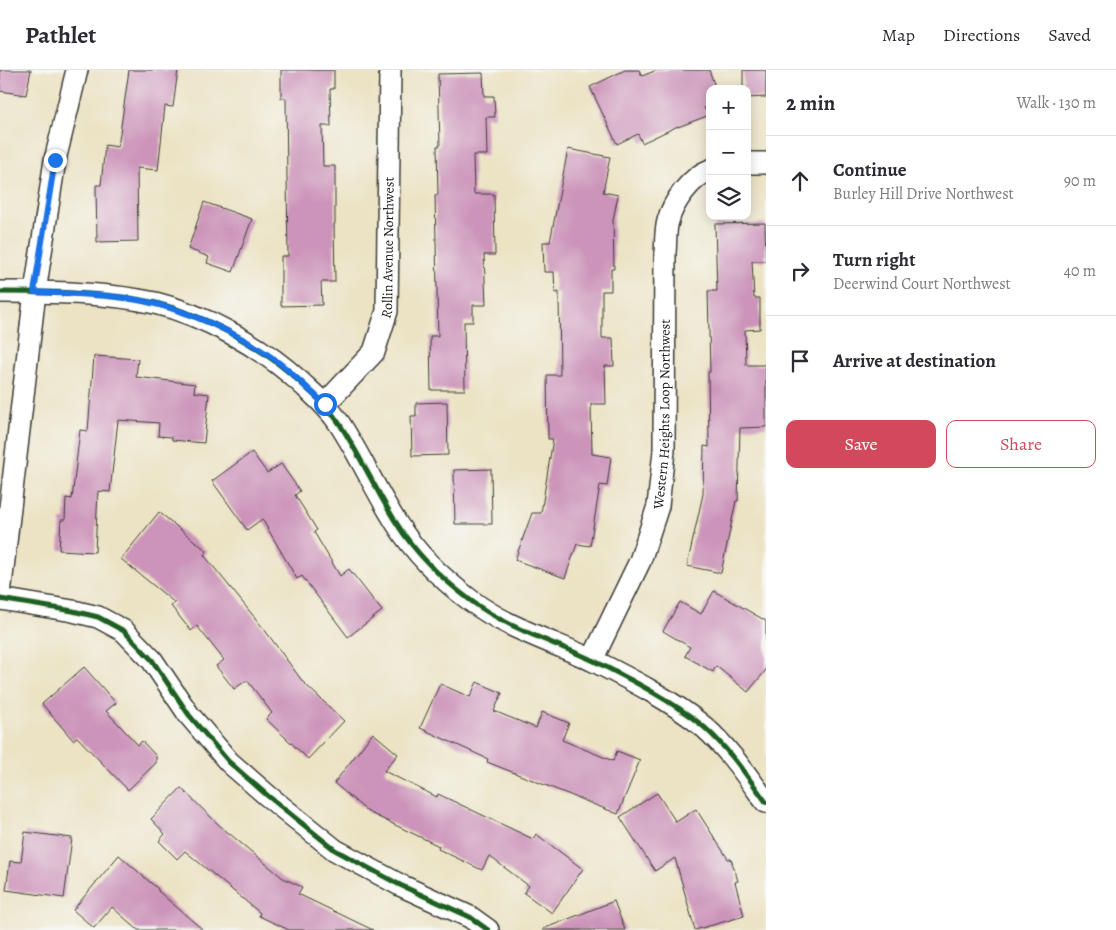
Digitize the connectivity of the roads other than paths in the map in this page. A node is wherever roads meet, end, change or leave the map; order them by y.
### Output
1 (78, 70) edge
2 (390, 70) edge
3 (751, 163) edge
4 (766, 163) edge
5 (706, 172) edge
6 (0, 292) edge
7 (34, 292) junction
8 (325, 404) junction
9 (0, 594) edge
10 (0, 599) edge
11 (592, 660) junction
12 (766, 802) edge
13 (488, 930) edge

1 - 7 street
2 - 8 street, Rollin Avenue Northwest
3 - 4 street
5 - 11 street, Western Heights Loop Northwest
6 - 7 street
7 - 8 street
7 - 9 street
8 - 11 street
10 - 13 street
11 - 12 street

